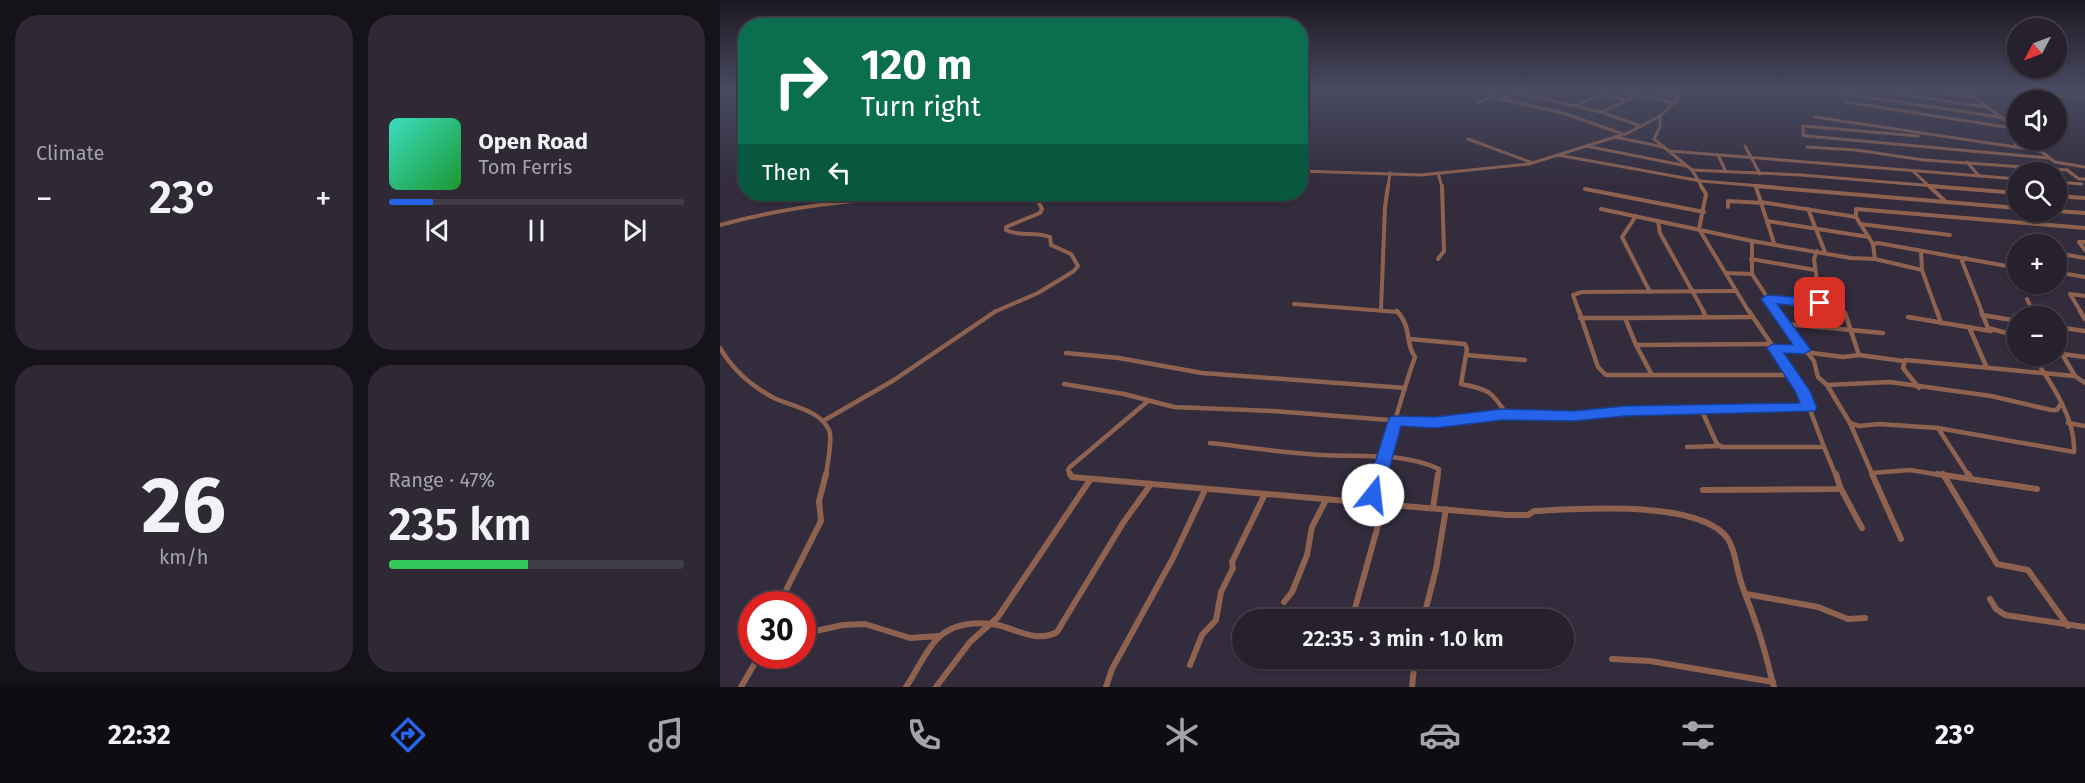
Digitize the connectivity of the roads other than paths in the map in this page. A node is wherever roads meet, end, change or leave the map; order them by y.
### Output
1 (1589, 122) edge
2 (1632, 122) edge
3 (1649, 122) edge
4 (1660, 122) edge
5 (1844, 122) edge
6 (1974, 122) edge
7 (2007, 127) edge
8 (1636, 129) junction
9 (1623, 134) junction
10 (1918, 135) junction
11 (1614, 137) junction
12 (1468, 139) dead end
13 (1584, 146) junction
14 (1745, 146) dead end
15 (2007, 146) edge
16 (1662, 147) junction
17 (1807, 147) dead end
18 (1926, 148) junction
19 (2032, 150) edge
20 (1670, 151) junction
21 (1558, 155) junction
22 (1718, 155) junction
23 (1751, 158) junction
24 (2048, 158) junction
25 (1651, 159) junction
26 (1967, 162) junction
27 (2058, 162) edge
28 (1532, 163) junction
29 (2067, 165) edge
30 (1687, 166) junction
31 (2085, 167) edge
32 (1692, 170) junction
33 (2068, 170) joint
34 (1308, 171) edge
35 (1645, 171) junction
36 (1913, 171) junction
37 (1726, 172) junction
38 (1390, 173) junction
39 (1438, 173) junction
40 (1760, 174) junction
41 (1979, 176) junction
42 (2007, 179) edge
43 (2079, 179) junction
44 (2085, 180) edge
45 (1701, 182) junction
46 (2067, 183) edge
47 (2084, 185) edge
48 (1928, 186) junction
49 (1756, 187) junction
50 (1585, 189) dead end
51 (2007, 192) edge
52 (2067, 197) edge
53 (2085, 198) edge
54 (840, 201) edge
55 (1041, 201) edge
56 (1946, 202) junction
57 (1762, 203) junction
58 (1728, 207) dead end
59 (2007, 207) edge
60 (1601, 209) dead end
61 (1808, 209) junction
62 (1704, 212) junction
63 (2067, 212) edge
64 (2085, 213) edge
65 (1636, 216) junction
66 (1856, 217) junction
67 (1658, 221) junction
68 (1767, 221) junction
69 (1860, 224) junction
70 (720, 225) edge
71 (2085, 228) edge
72 (1699, 229) junction
73 (1816, 229) junction
74 (1950, 235) dead end
75 (1869, 237) junction
76 (1752, 241) junction
77 (2085, 242) edge
78 (1774, 243) junction
79 (1873, 244) junction
80 (2085, 250) edge
81 (1818, 251) junction
82 (1921, 251) junction
83 (1825, 252) junction
84 (2067, 255) edge
85 (1966, 258) junction
86 (2085, 258) edge
87 (1438, 259) dead end
88 (1751, 259) junction
89 (1875, 259) junction
90 (2007, 266) edge
91 (1815, 270) junction
92 (1922, 270) junction
93 (1726, 273) junction
94 (1752, 274) junction
95 (2067, 274) edge
96 (2085, 277) edge
97 (1736, 291) junction
98 (1650, 292) junction
99 (1694, 292) junction
100 (2085, 296) edge
101 (1767, 299) junction
102 (2027, 299) dead end
103 (1294, 304) dead end
104 (1820, 304) junction
105 (2030, 306) edge
106 (1381, 309) junction
107 (1982, 315) junction
108 (1706, 317) junction
109 (1753, 317) junction
110 (1580, 318) junction
111 (1624, 318) junction
112 (1908, 318) dead end
113 (2007, 319) edge
114 (2085, 319) edge
115 (1941, 323) junction
116 (1786, 324) junction
117 (1969, 327) junction
118 (2067, 329) edge
119 (1852, 331) junction
120 (1991, 331) junction
121 (2085, 331) edge
122 (1883, 333) dead end
123 (2007, 334) edge
124 (1410, 339) junction
125 (1636, 345) junction
126 (1772, 346) junction
127 (720, 348) edge
128 (1804, 350) junction
129 (1066, 353) dead end
130 (1466, 355) junction
131 (1859, 355) junction
132 (2085, 357) edge
133 (1525, 360) dead end
134 (1903, 362) junction
135 (1986, 366) junction
136 (2040, 366) edge
137 (1652, 375) junction
138 (1792, 375) junction
139 (2046, 375) junction
140 (2075, 376) junction
141 (2085, 382) edge
142 (1064, 384) dead end
143 (1827, 385) junction
144 (1405, 388) junction
145 (1919, 388) junction
146 (1148, 401) junction
147 (2060, 405) junction
148 (1809, 408) junction
149 (1701, 409) junction
150 (1507, 415) junction
151 (823, 421) junction
152 (1395, 421) junction
153 (1850, 423) junction
154 (2068, 423) junction
155 (2085, 426) edge
156 (1938, 428) junction
157 (1210, 443) dead end
158 (1719, 446) junction
159 (1687, 447) dead end
160 (1824, 447) junction
161 (1384, 456) junction
162 (1871, 473) junction
163 (1943, 474) junction
164 (1970, 477) junction
165 (1090, 480) junction
166 (1151, 484) junction
167 (1840, 487) junction
168 (2037, 489) dead end
169 (1205, 490) junction
170 (1703, 490) dead end
171 (1264, 494) junction
172 (1326, 500) junction
173 (1374, 503) junction
174 (1384, 504) junction
175 (1433, 508) junction
176 (1446, 509) junction
177 (1862, 528) dead end
178 (1900, 539) dead end
179 (786, 591) edge
180 (1746, 594) junction
181 (1990, 599) dead end
182 (1284, 602) dead end
183 (1355, 609) edge
184 (1426, 609) edge
185 (1865, 618) dead end
186 (990, 624) junction
187 (2068, 626) junction
188 (2085, 627) edge
189 (816, 631) edge
190 (939, 636) junction
191 (1612, 659) dead end
192 (1190, 665) dead end
193 (750, 669) edge
194 (1414, 669) edge
195 (1774, 684) edge
196 (741, 687) edge
197 (906, 687) edge
198 (936, 687) edge
199 (1106, 687) edge
200 (1412, 687) edge

1 - 9 street
2 - 8 street
3 - 8 street
4 - 16 street
5 - 10 street
6 - 7 street
8 - 9 street
9 - 11 street
10 - 15 street
10 - 18 street
10 - 18 street
11 - 13 street
11 - 16 street
12 - 28 street
13 - 21 street
13 - 25 street
14 - 23 street
16 - 20 street
17 - 26 street
18 - 24 street
19 - 24 street
20 - 22 street
20 - 30 street
21 - 28 street
21 - 35 street
22 - 23 street
22 - 37 street
23 - 36 street
23 - 40 street
24 - 27 street
25 - 30 street
25 - 35 street
26 - 33 street
26 - 41 street
28 - 39 street
29 - 31 street
30 - 32 street
32 - 37 street
32 - 45 street
33 - 43 street
34 - 38 street
35 - 45 street
36 - 41 street
36 - 48 street
37 - 40 street
38 - 39 street
38 - 106 street
39 - 87 street
40 - 48 street
41 - 42 street
43 - 44 street
43 - 47 street
45 - 49 street
45 - 62 street
46 - 47 street
48 - 51 street
48 - 56 street
49 - 56 street
49 - 57 street
50 - 62 street
52 - 53 street
54 - 70 street
55 - 151 street
56 - 59 street
57 - 58 street
57 - 61 street
57 - 68 street
60 - 65 street
61 - 66 street
61 - 73 street
62 - 72 street
63 - 64 street
65 - 67 street
65 - 98 street
66 - 69 street
66 - 71 street
67 - 72 street
67 - 99 street
68 - 73 street
68 - 78 street
69 - 74 street
69 - 75 street
72 - 76 street
72 - 93 street
73 - 75 street
73 - 83 street
75 - 79 street
76 - 78 street
76 - 88 street
77 - 80 street
78 - 81 street
79 - 82 street
79 - 89 street
81 - 83 street
81 - 91 street
82 - 85 street
82 - 92 street
83 - 89 street
84 - 86 street
85 - 90 street
85 - 107 street
88 - 91 street
88 - 94 street
89 - 92 street
91 - 104 street
92 - 115 street
93 - 94 street
93 - 97 street
94 - 101 street
95 - 96 street
97 - 99 street
97 - 109 street
98 - 99 street
98 - 110 street
99 - 108 street
100 - 114 street
101 - 104 street
101 - 116 street
102 - 105 street
103 - 106 street
104 - 119 street
106 - 124 street
107 - 113 street
107 - 120 street
108 - 109 street
108 - 111 street
109 - 126 street
110 - 111 street
110 - 137 street
111 - 125 street
112 - 115 street
115 - 117 street
116 - 119 street
116 - 128 street
117 - 120 street
117 - 135 street
118 - 121 street
119 - 122 street
119 - 131 street
120 - 123 street
124 - 130 street
124 - 144 street
125 - 126 street
125 - 137 street
126 - 128 street
126 - 138 street
127 - 151 street
128 - 131 street
128 - 143 street
129 - 144 street
130 - 133 street
130 - 150 street
131 - 134 street
132 - 140 street
134 - 135 street
134 - 145 street
135 - 139 street
136 - 139 street
137 - 138 street
138 - 148 street
139 - 140 street
139 - 147 street
140 - 141 street
142 - 146 street
143 - 145 street
143 - 153 street
144 - 152 street
145 - 147 street
146 - 152 street
146 - 165 street
147 - 154 street
148 - 149 street
148 - 160 street
149 - 150 street
149 - 158 street
150 - 152 street
151 - 179 street
152 - 161 street
153 - 156 street
153 - 162 street
154 - 155 street
154 - 156 street
156 - 164 street
157 - 161 street
158 - 159 street
158 - 160 street
160 - 167 street
161 - 173 street
161 - 175 street
162 - 163 street
162 - 178 street
163 - 164 street
163 - 187 street
164 - 168 street
165 - 166 street
165 - 186 street
166 - 169 street
166 - 186 street
167 - 170 street
167 - 177 street
169 - 171 street
169 - 199 street
171 - 172 street
171 - 192 street
172 - 173 street
172 - 182 street
173 - 174 street
174 - 175 street
174 - 183 street
175 - 176 street
176 - 180 street
176 - 184 street
180 - 185 street
180 - 195 street
181 - 187 street
186 - 190 street
186 - 198 street
187 - 188 street
189 - 190 street
190 - 197 street
191 - 195 street
193 - 196 street
194 - 200 street

